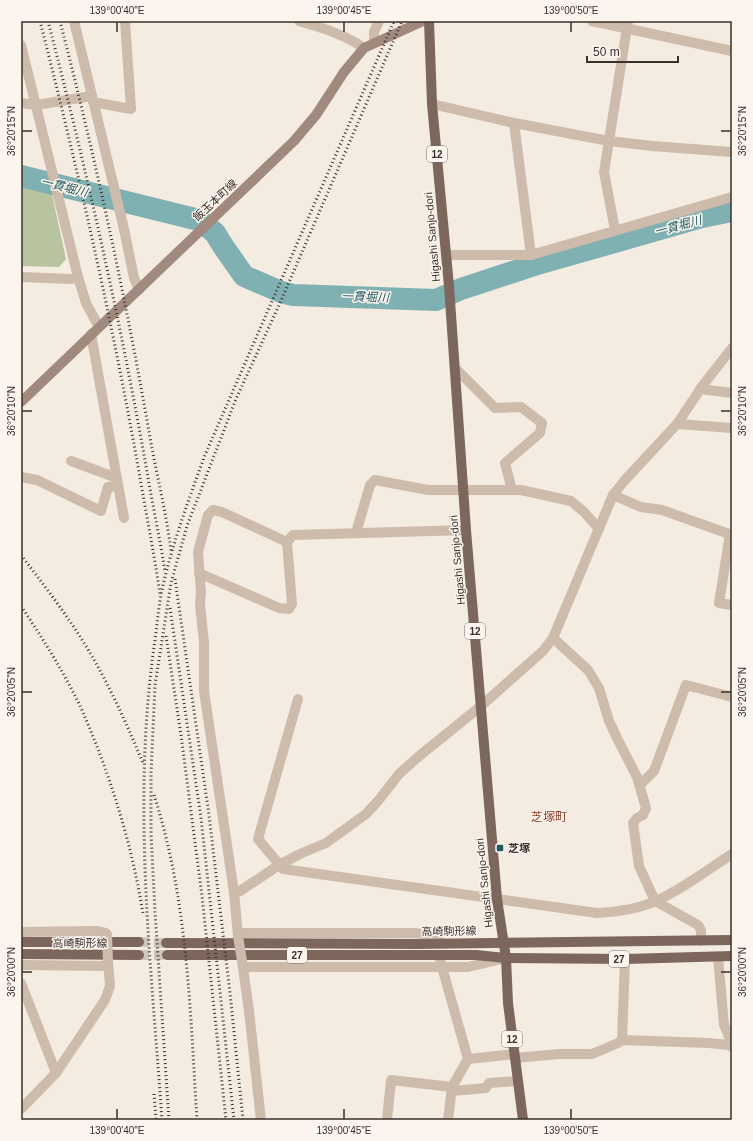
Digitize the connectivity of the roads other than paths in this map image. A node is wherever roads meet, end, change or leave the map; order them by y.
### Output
1 (74, 21) edge
2 (126, 21) edge
3 (299, 21) edge
4 (379, 21) edge
5 (423, 21) edge
6 (429, 21) edge
7 (592, 21) edge
8 (627, 24) edge
9 (374, 43) junction
10 (21, 45) edge
11 (364, 48) junction
12 (732, 51) edge
13 (93, 99) junction
14 (21, 103) edge
15 (432, 104) junction
16 (36, 105) junction
17 (514, 123) junction
18 (609, 141) junction
19 (732, 152) edge
20 (732, 197) edge
21 (615, 230) junction
22 (446, 255) junction
23 (531, 255) junction
24 (21, 277) edge
25 (78, 277) junction
26 (139, 290) junction
27 (95, 330) junction
28 (732, 348) edge
29 (455, 368) junction
30 (700, 389) junction
31 (732, 393) edge
32 (21, 402) edge
33 (677, 424) junction
34 (732, 428) edge
35 (71, 461) dead end
36 (21, 476) edge
37 (117, 482) junction
38 (464, 489) junction
39 (512, 490) junction
40 (613, 496) junction
41 (124, 518) dead end
42 (599, 529) junction
43 (466, 530) junction
44 (356, 533) junction
45 (731, 535) edge
46 (287, 542) junction
47 (199, 573) junction
48 (732, 605) edge
49 (553, 638) junction
50 (732, 697) edge
51 (298, 699) dead end
52 (481, 706) junction
53 (640, 785) junction
54 (732, 854) edge
55 (279, 865) junction
56 (234, 892) junction
57 (497, 899) junction
58 (656, 901) junction
59 (21, 932) edge
60 (238, 934) junction
61 (732, 940) edge
62 (701, 941) junction
63 (21, 942) edge
64 (139, 942) tunnel mouth
65 (504, 942) junction
66 (166, 943) tunnel mouth
67 (442, 943) junction
68 (21, 954) edge
69 (139, 955) tunnel mouth
70 (167, 955) tunnel mouth
71 (439, 955) junction
72 (732, 956) edge
73 (718, 957) junction
74 (506, 958) junction
75 (625, 959) junction
76 (108, 964) junction
77 (243, 964) junction
78 (21, 965) edge
79 (441, 967) junction
80 (21, 983) edge
81 (622, 1040) junction
82 (732, 1043) edge
83 (732, 1047) edge
84 (514, 1056) junction
85 (468, 1059) junction
86 (56, 1073) junction
87 (518, 1081) junction
88 (452, 1089) junction
89 (21, 1109) edge
90 (261, 1120) edge
91 (387, 1120) edge
92 (448, 1120) edge
93 (524, 1120) edge

1 - 13 street
2 - 13 street
3 - 11 street
4 - 9 street
5 - 9 main road, 飯玉本町線
6 - 15 main road, Higashi Sanjo-dori / 12
7 - 8 street
8 - 12 street
8 - 18 street
9 - 11 main road, 飯玉本町線
10 - 16 street
11 - 26 main road, 飯玉本町線
13 - 16 street
13 - 26 street
14 - 16 street
15 - 17 street
15 - 22 main road, Higashi Sanjo-dori / 12
16 - 25 street
17 - 18 street
17 - 23 street
18 - 19 street
18 - 21 street
20 - 21 street
21 - 23 street
22 - 23 street
22 - 29 main road, Higashi Sanjo-dori / 12
24 - 25 street
25 - 27 street
26 - 27 main road, 飯玉本町線
27 - 32 main road, 飯玉本町線
27 - 37 street
28 - 30 street
29 - 38 main road, Higashi Sanjo-dori / 12
29 - 39 street
30 - 31 street
30 - 33 street
33 - 34 street
33 - 40 street
35 - 37 street
36 - 37 street
37 - 41 street
38 - 39 street
38 - 43 main road, Higashi Sanjo-dori / 12
38 - 44 street
39 - 42 street
40 - 42 street
40 - 45 street
42 - 49 street
43 - 44 street
43 - 52 main road, Higashi Sanjo-dori / 12
44 - 46 street
45 - 48 street
46 - 47 street
46 - 47 street
47 - 56 street
49 - 52 street
49 - 53 street
50 - 53 street
51 - 55 street
52 - 55 street
52 - 57 main road, Higashi Sanjo-dori / 12
53 - 58 street
54 - 58 street
55 - 56 street
55 - 57 street
56 - 60 street
57 - 58 street
57 - 65 main road, Higashi Sanjo-dori / 12
58 - 62 street
59 - 76 street, bridge
60 - 67 street
60 - 77 street, bridge
61 - 62 main road, 高崎駒形線 / 27
62 - 65 main road, 高崎駒形線 / 27
63 - 64 main road, 高崎駒形線
65 - 67 main road, 高崎駒形線 / 27
65 - 74 main road, Higashi Sanjo-dori / 12
66 - 67 main road, 高崎駒形線 / 27
68 - 69 main road, 高崎駒形線
70 - 71 main road, 27
71 - 74 main road, 27
71 - 79 street
72 - 73 main road, 27
73 - 75 main road, 27
73 - 82 street
74 - 75 main road, 27
74 - 79 street
74 - 84 main road, Higashi Sanjo-dori / 12
75 - 81 street
76 - 78 street
76 - 86 street
77 - 79 street
77 - 90 street
79 - 85 street
80 - 86 street
81 - 83 street
81 - 84 street
84 - 85 street
84 - 87 main road, Higashi Sanjo-dori / 12
85 - 88 street
86 - 89 street
87 - 88 street
87 - 93 main road, Higashi Sanjo-dori / 12
88 - 91 street
88 - 92 street

